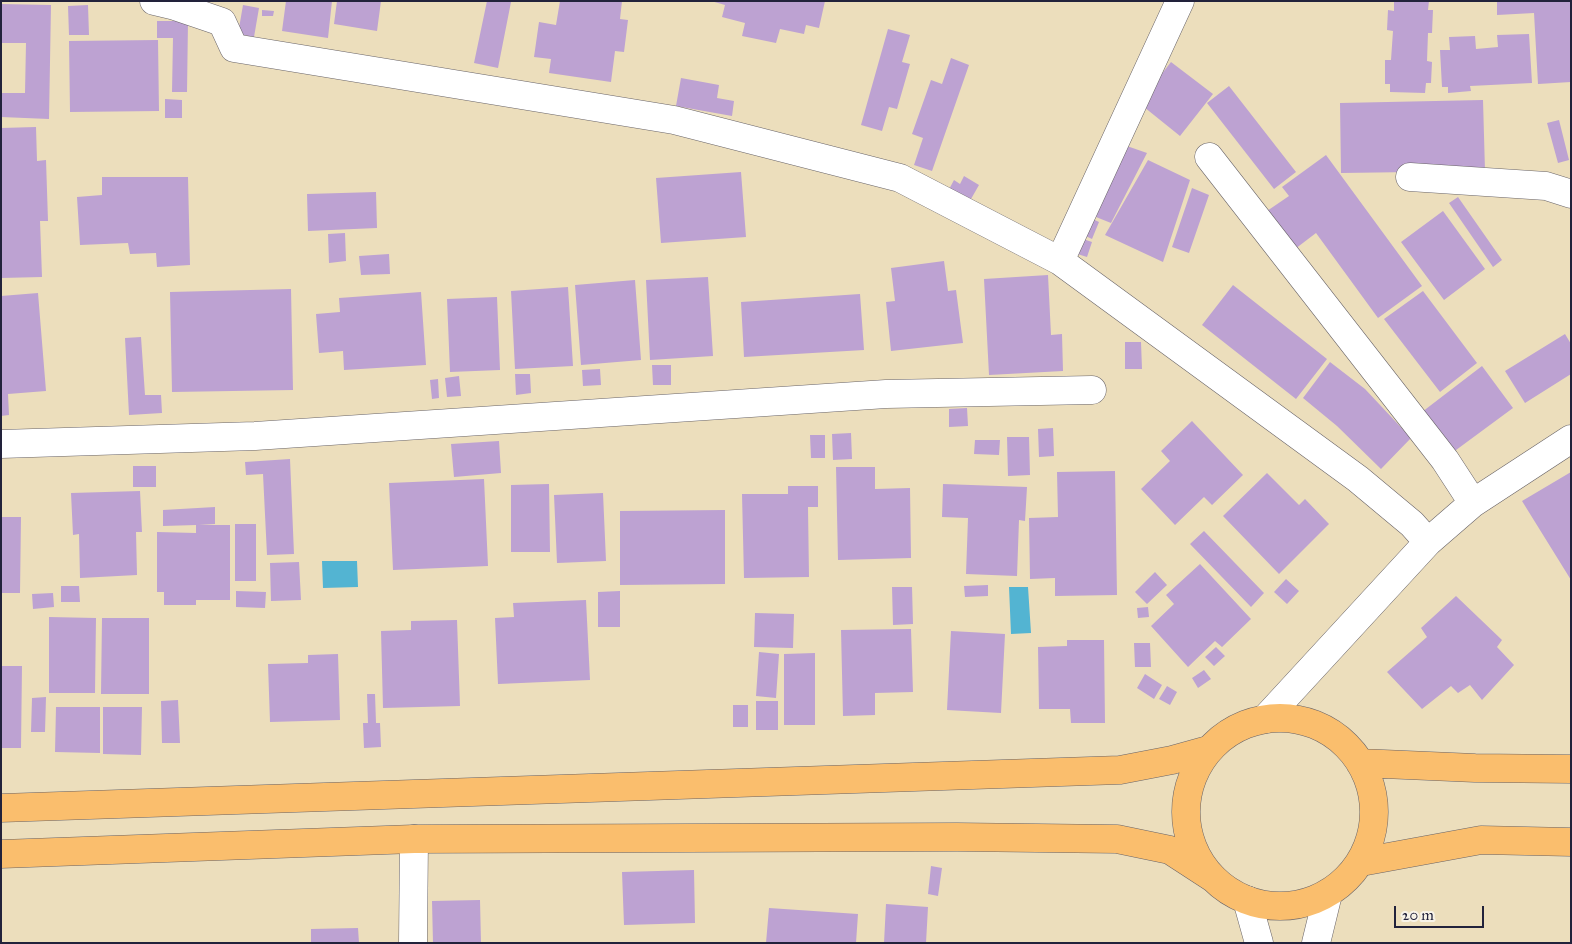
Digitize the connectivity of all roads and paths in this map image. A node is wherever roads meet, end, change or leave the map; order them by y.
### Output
1 (154, 1) edge
2 (1180, 1) edge
3 (1209, 157) dead end
4 (1410, 178) dead end
5 (1571, 194) edge
6 (1060, 261) junction
7 (1092, 390) dead end
8 (1571, 440) edge
9 (1, 444) edge
10 (1473, 503) junction
11 (1428, 542) junction
12 (1265, 719) junction
13 (1208, 750) junction
14 (1360, 763) junction
15 (1571, 770) edge
16 (1, 808) edge
17 (414, 839) junction
18 (1571, 842) edge
19 (1, 854) edge
20 (1361, 862) junction
21 (1213, 878) junction
22 (1328, 894) junction
23 (1247, 900) junction
24 (413, 943) edge
25 (1259, 943) edge
26 (1316, 943) edge

1 - 6 street
2 - 6 street
3 - 10 street
4 - 5 street
6 - 11 street
7 - 9 street
8 - 10 street
10 - 11 street
11 - 12 street
12 - 13 main road
12 - 14 main road
13 - 16 main road
13 - 21 main road
14 - 15 main road
14 - 20 main road
17 - 19 main road
17 - 21 main road
17 - 24 street
18 - 20 main road
20 - 22 main road
21 - 23 main road
22 - 23 main road
22 - 26 street
23 - 25 street

